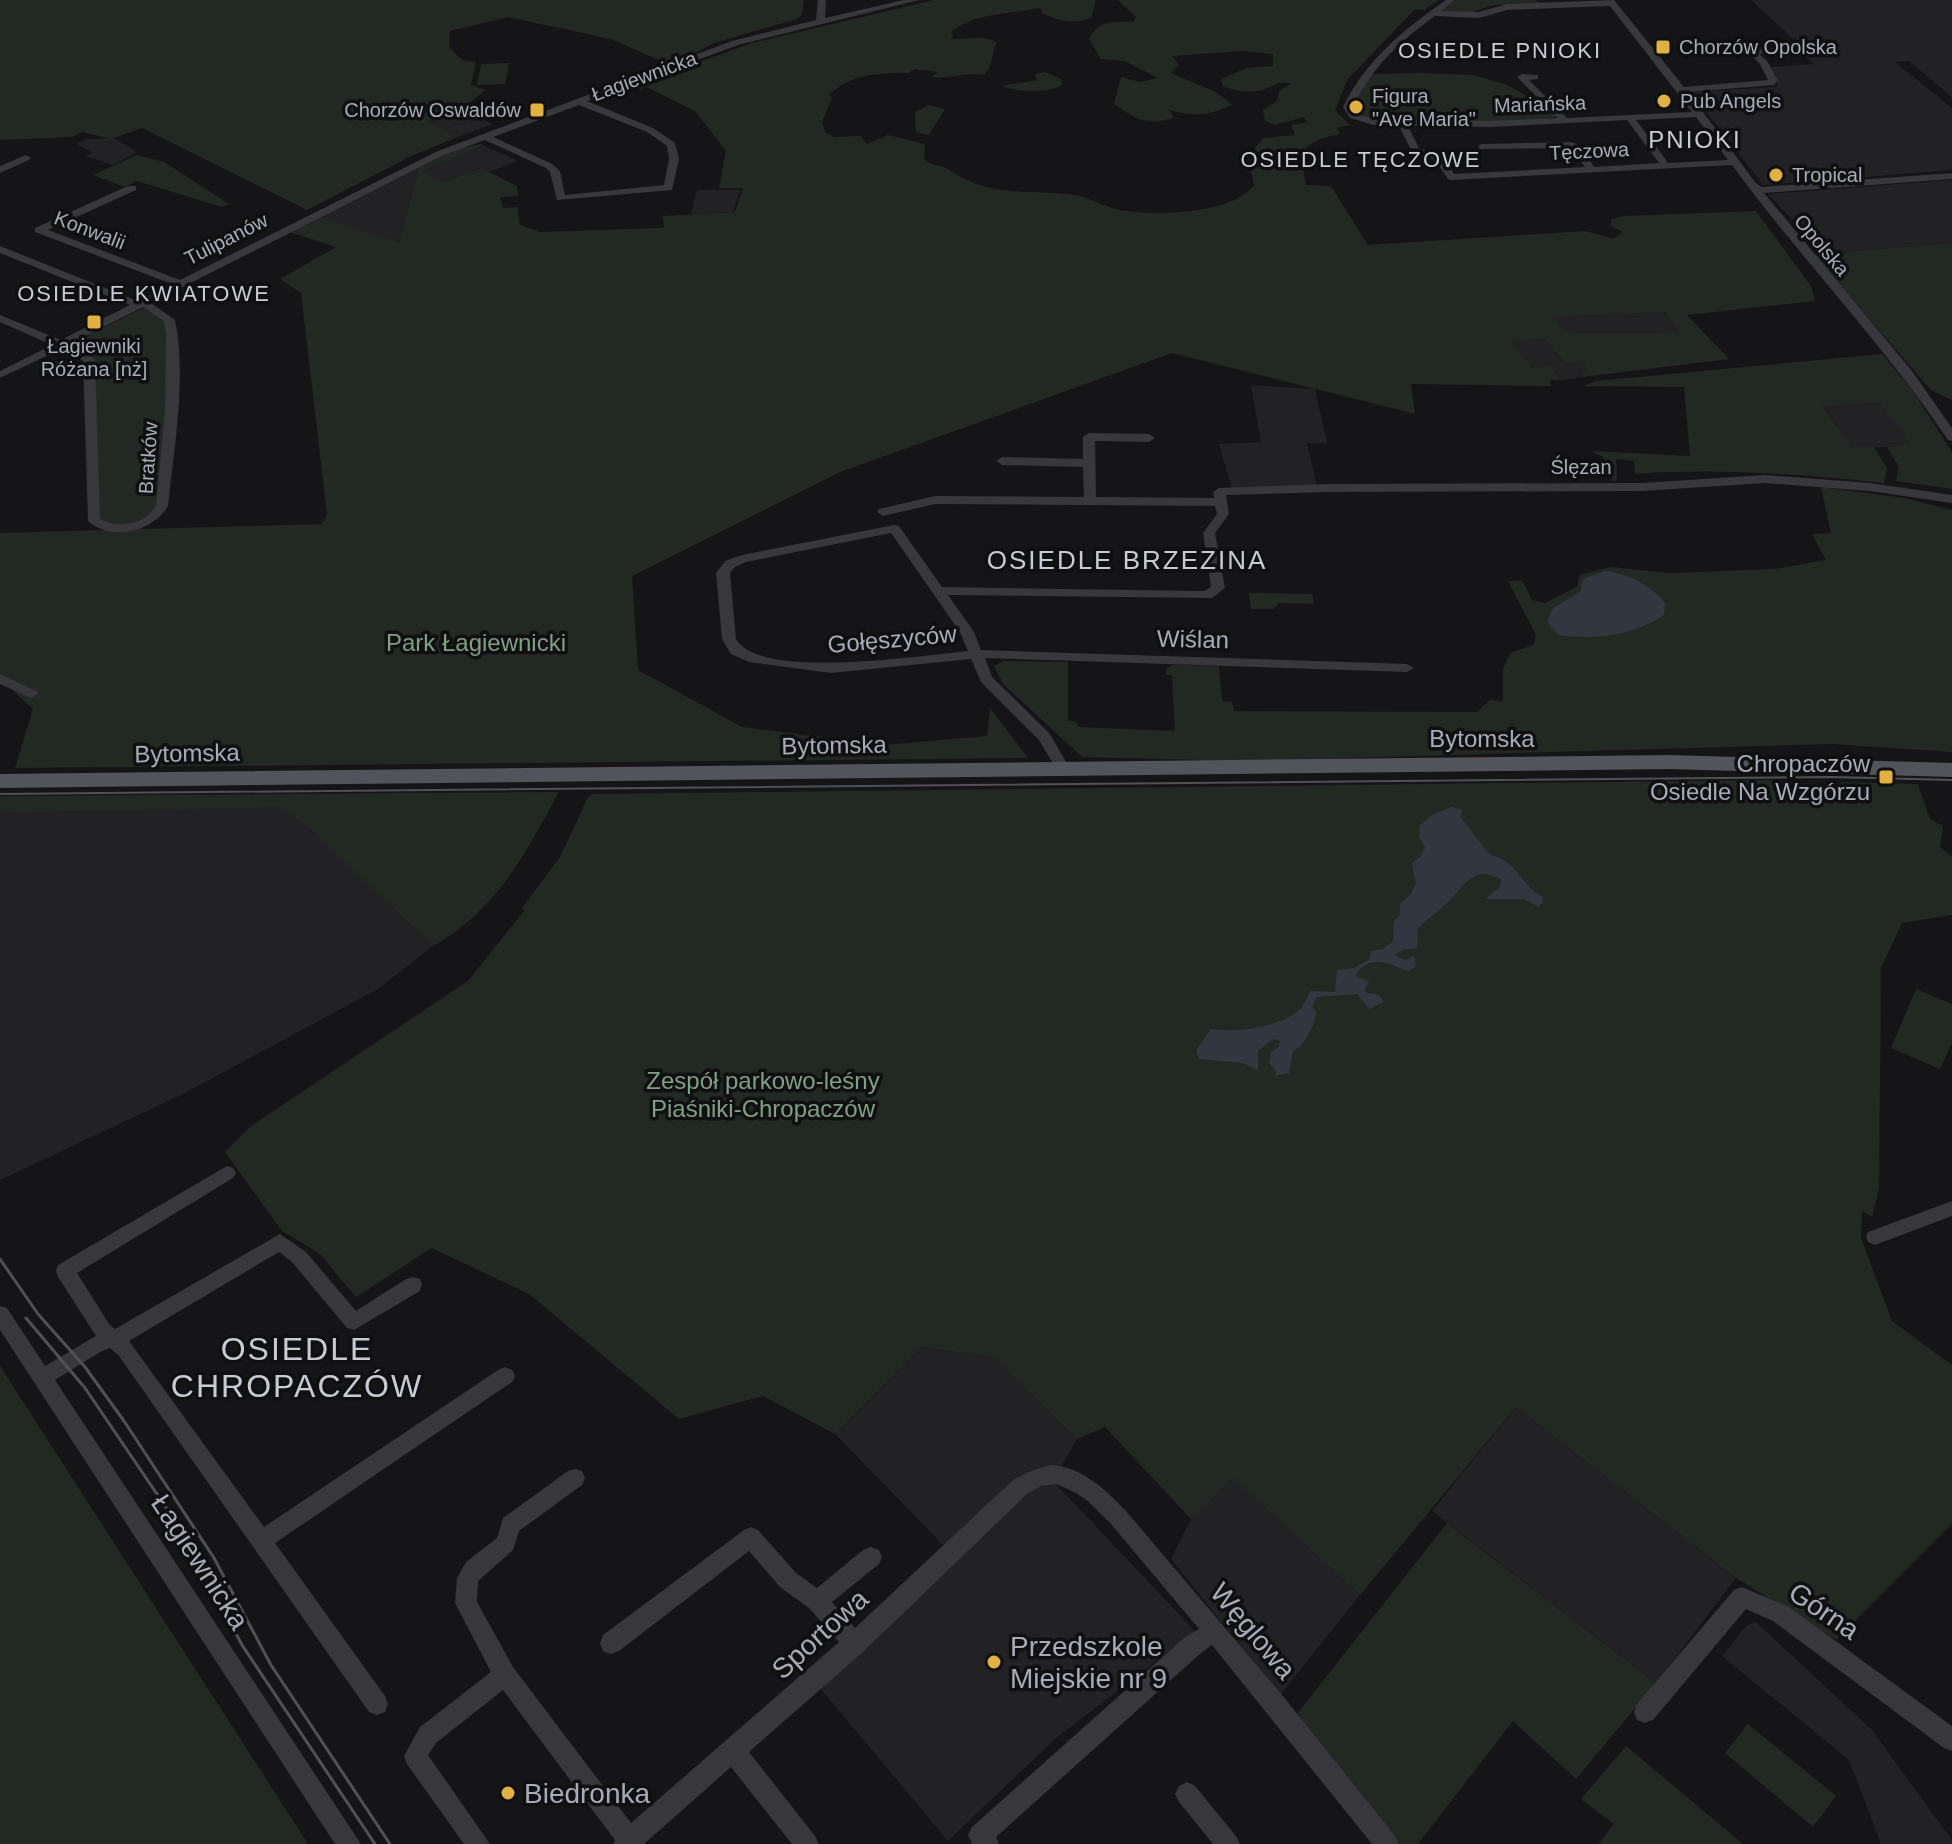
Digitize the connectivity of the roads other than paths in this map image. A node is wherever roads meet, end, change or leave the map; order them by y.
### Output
1 (822, 0) edge
2 (915, 0) edge
3 (1451, 0) edge
4 (1611, 2) edge
5 (1433, 13) junction
6 (820, 21) junction
7 (1777, 50) dead end
8 (1535, 77) dead end
9 (1682, 90) junction
10 (578, 101) junction
11 (1701, 114) junction
12 (1630, 118) junction
13 (1565, 121) junction
14 (1402, 123) junction
15 (484, 136) junction
16 (1482, 147) dead end
17 (26, 158) dead end
18 (1662, 161) dead end
19 (1736, 162) junction
20 (1591, 169) junction
21 (0, 170) edge
22 (1952, 176) edge
23 (382, 180) joint
24 (132, 188) dead end
25 (1759, 190) junction
26 (0, 249) edge
27 (178, 283) junction
28 (139, 303) junction
29 (0, 318) edge
30 (61, 344) junction
31 (0, 375) edge
32 (1952, 437) edge
33 (1149, 438) dead end
34 (1002, 461) dead end
35 (1090, 463) junction
36 (1952, 499) edge
37 (1090, 501) junction
38 (1221, 502) junction
39 (883, 512) dead end
40 (940, 591) junction
41 (978, 654) junction
42 (1407, 668) dead end
43 (0, 678) edge
44 (31, 694) dead end
45 (1669, 762) junction
46 (1952, 762) edge
47 (1062, 767) junction
48 (1952, 770) edge
49 (0, 781) edge
50 (227, 1173) dead end
51 (1952, 1208) edge
52 (1875, 1237) dead end
53 (413, 1285) dead end
54 (0, 1314) edge
55 (112, 1338) junction
56 (505, 1376) dead end
57 (43, 1377) junction
58 (1057, 1474) joint
59 (575, 1478) dead end
60 (262, 1540) junction
61 (871, 1557) dead end
62 (817, 1601) junction
63 (1215, 1631) junction
64 (611, 1643) dead end
65 (855, 1644) junction
66 (505, 1675) junction
67 (377, 1704) dead end
68 (1645, 1712) dead end
69 (1952, 1740) edge
70 (733, 1751) junction
71 (1187, 1794) dead end
72 (629, 1843) edge
73 (349, 1844) edge
74 (478, 1844) edge
75 (807, 1844) edge
76 (987, 1844) edge
77 (1228, 1844) edge
78 (1387, 1844) edge

1 - 6 street
2 - 6 street, Łagiewnicka
3 - 5 street, Mariańska
4 - 5 street
4 - 9 street, Opolska
5 - 14 street, Mariańska
6 - 10 street, Łagiewnicka
7 - 9 street
8 - 13 street
9 - 11 street, Opolska
10 - 15 street, Łagiewnicka
10 - 15 street
11 - 12 street, Mariańska
11 - 19 street, Opolska
12 - 13 street, Mariańska
12 - 18 street
13 - 14 street, Mariańska
14 - 20 street, Tęczowa
15 - 23 street, Łagiewnicka
16 - 20 street
17 - 21 street
19 - 20 street, Tęczowa
19 - 25 street, Opolska
22 - 25 street
23 - 27 street, Tulipanów
24 - 27 street, Konwalii
25 - 32 street, Opolska
26 - 28 street
27 - 28 street, Tulipanów
28 - 30 street, Tulipanów
28 - 30 street, Bratków
29 - 30 street
30 - 31 street, Tulipanów
33 - 35 street
34 - 35 street
35 - 37 street
36 - 38 street, Ślęzan
37 - 38 street, Ślęzan
37 - 39 street, Ślęzan
38 - 40 street
40 - 41 street
40 - 41 street, Gołęszyców
41 - 42 street, Wiślan
41 - 47 street
43 - 44 street
45 - 46 main road, Bytomska
45 - 47 main road, Bytomska
45 - 48 main road, Bytomska
47 - 49 main road, Bytomska
50 - 55 street
51 - 52 street
53 - 55 street
54 - 57 street, Łagiewnicka
55 - 57 street
55 - 60 street
56 - 60 street
57 - 73 street, Łagiewnicka
58 - 63 street, Węglowa
58 - 65 street, Sportowa
59 - 66 street
60 - 67 street
61 - 62 street
62 - 64 street
62 - 65 street
63 - 76 street
63 - 78 street, Węglowa
65 - 70 street, Sportowa
66 - 72 street
66 - 74 street
68 - 69 street, Górna
70 - 72 street, Sportowa
70 - 75 street
71 - 77 street

